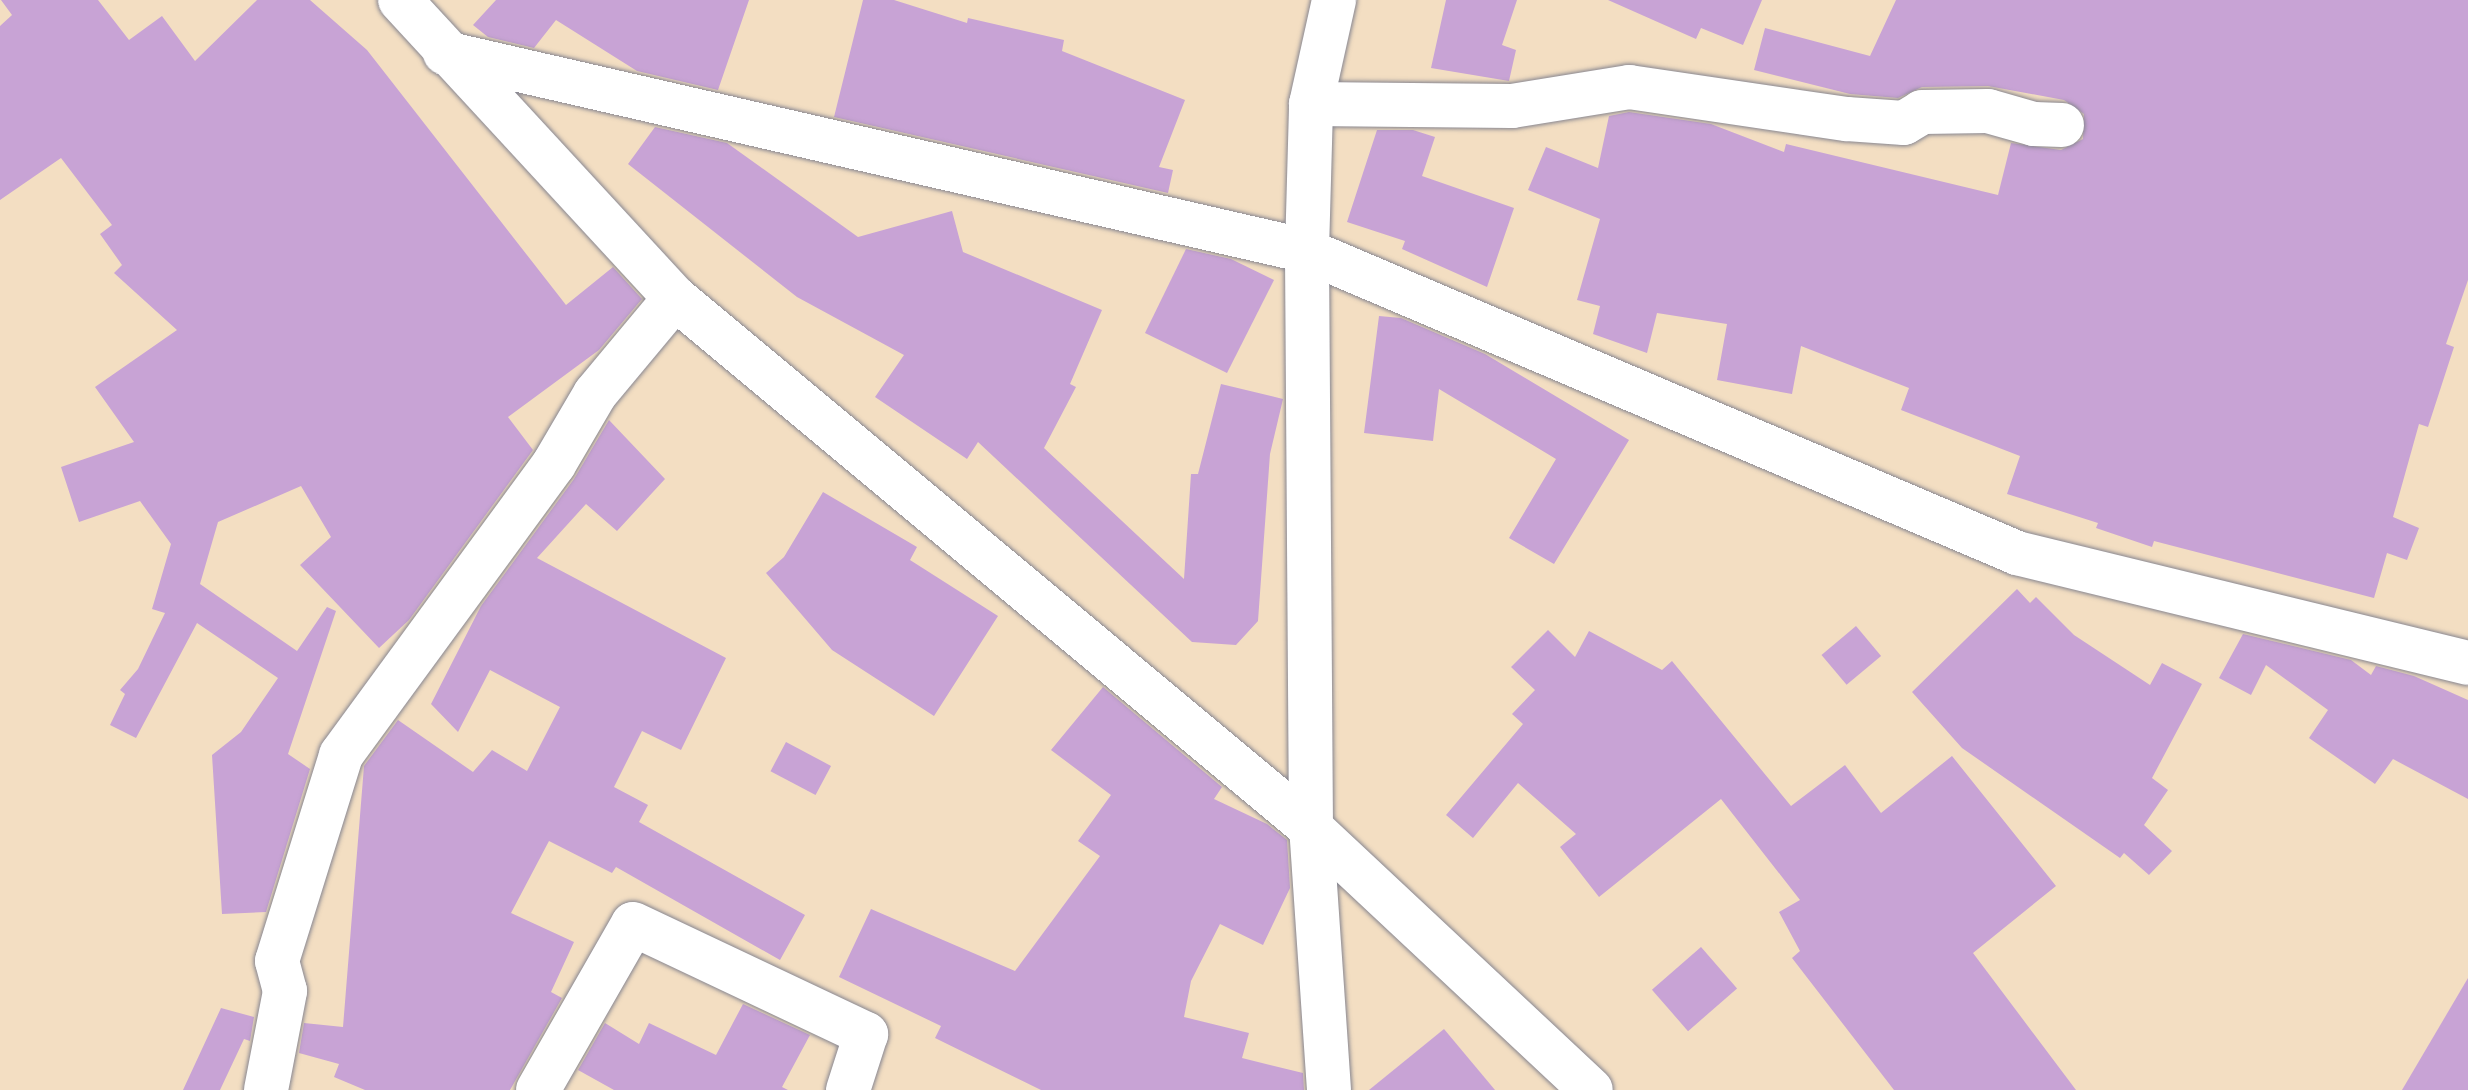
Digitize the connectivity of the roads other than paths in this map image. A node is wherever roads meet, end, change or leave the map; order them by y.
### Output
1 (400, 0) edge
2 (1334, 0) edge
3 (445, 53) junction
4 (1311, 104) junction
5 (2062, 125) dead end
6 (1307, 251) junction
7 (675, 298) junction
8 (2468, 663) edge
9 (1311, 828) junction
10 (266, 1090) edge
11 (538, 1090) edge
12 (848, 1090) edge
13 (1329, 1090) edge
14 (1591, 1090) edge

1 - 3 street
2 - 4 street
3 - 6 street
3 - 7 street
4 - 5 street
4 - 6 street
6 - 8 street
6 - 9 street
7 - 9 street
7 - 10 street
9 - 13 street
9 - 14 street
11 - 12 street

